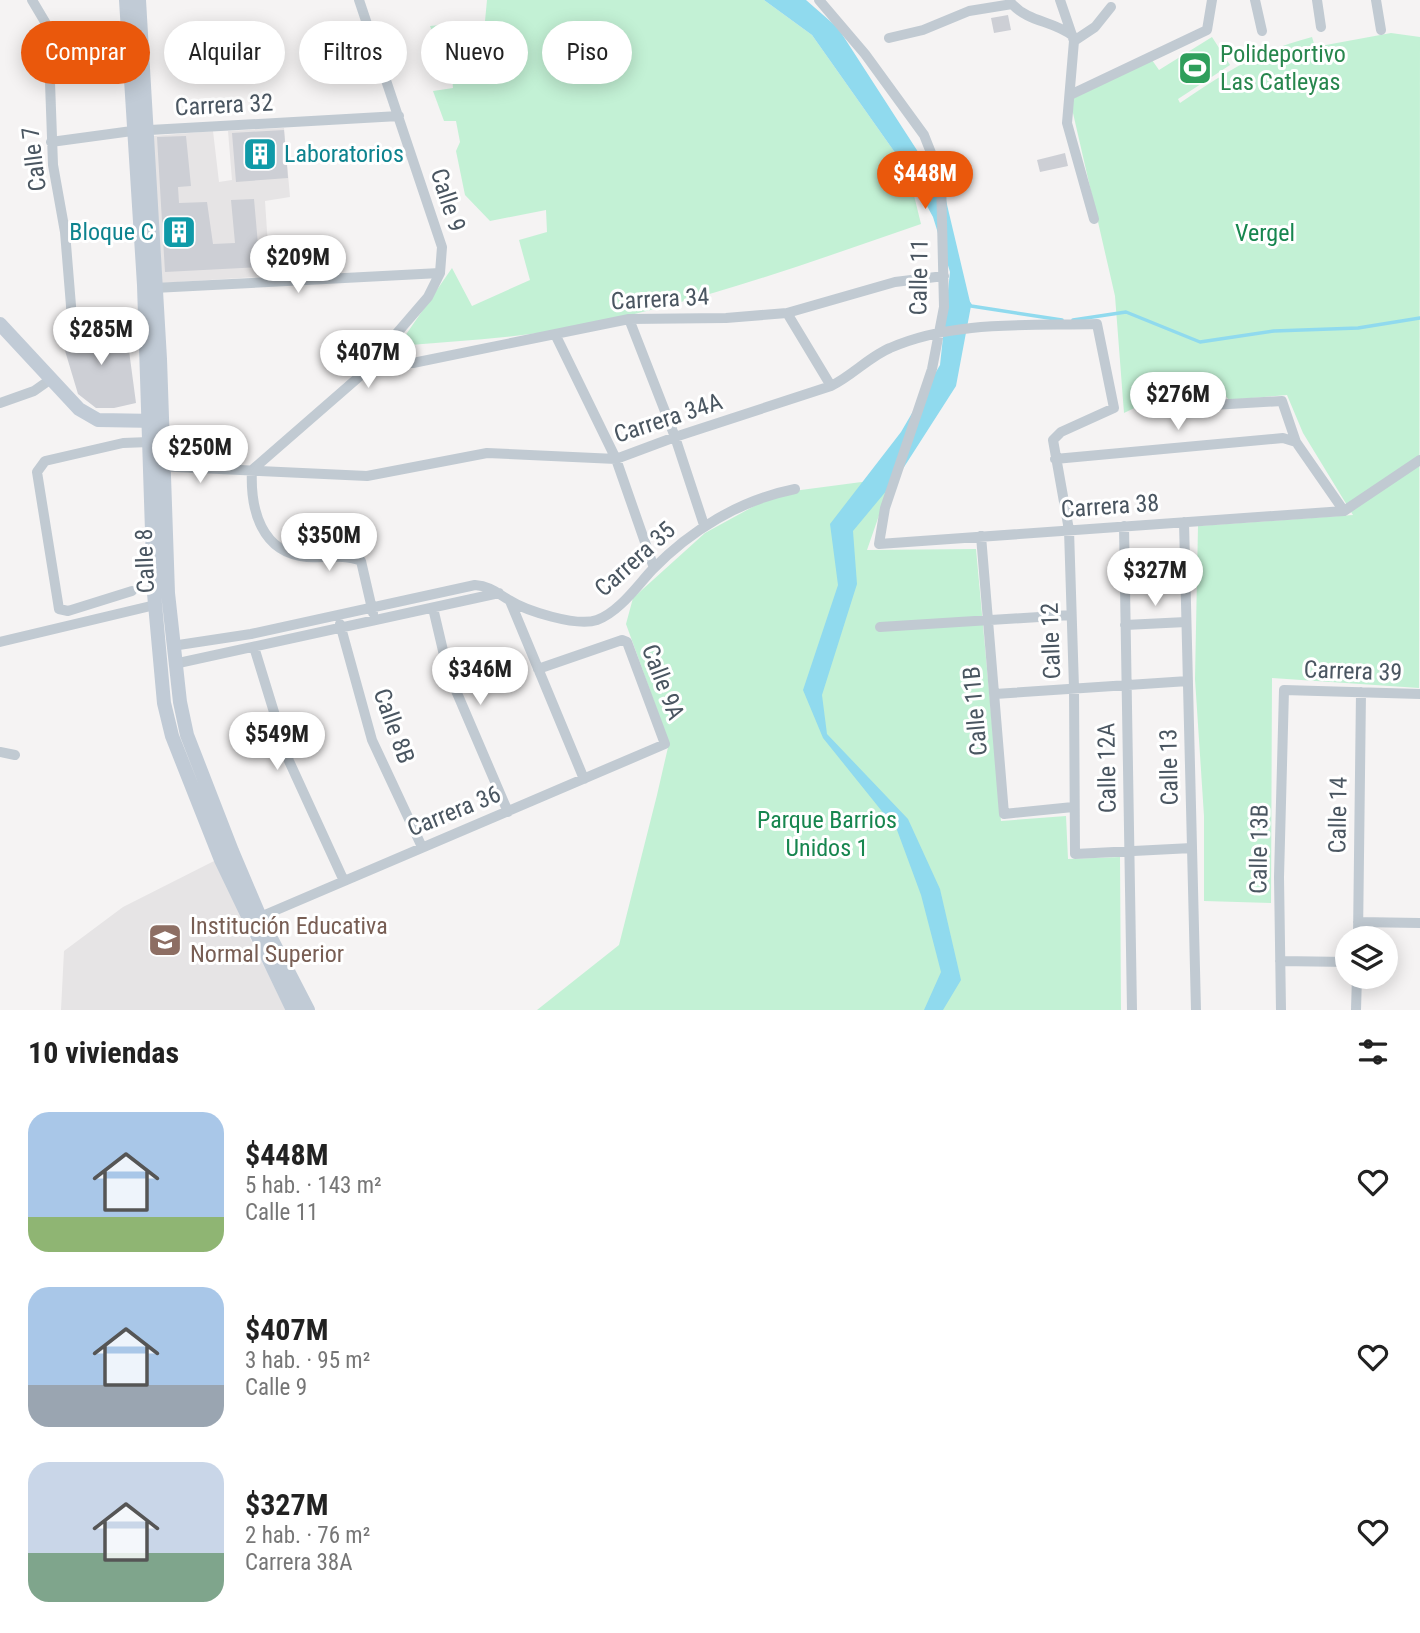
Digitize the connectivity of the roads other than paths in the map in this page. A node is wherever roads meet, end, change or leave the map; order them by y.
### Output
1 (32, 0) edge
2 (127, 0) edge
3 (139, 0) edge
4 (359, 0) edge
5 (819, 0) edge
6 (1060, 0) edge
7 (1212, 0) edge
8 (1255, 0) edge
9 (1317, 0) edge
10 (1376, 0) edge
11 (1111, 8) dead end
12 (1321, 27) dead end
13 (1381, 30) dead end
14 (1262, 31) dead end
15 (889, 38) dead end
16 (1074, 39) junction
17 (1070, 96) junction
18 (399, 116) junction
19 (138, 131) junction
20 (51, 142) junction
21 (1094, 219) dead end
22 (440, 273) junction
23 (944, 276) junction
24 (154, 288) junction
25 (788, 313) junction
26 (72, 318) dead end
27 (629, 319) junction
28 (0, 324) edge
29 (940, 332) junction
30 (555, 334) junction
31 (380, 353) junction
32 (51, 379) junction
33 (831, 386) junction
34 (0, 403) edge
35 (1161, 408) dead end
36 (156, 420) junction
37 (1061, 432) joint
38 (675, 437) junction
39 (149, 442) junction
40 (1296, 442) junction
41 (616, 459) junction
42 (1055, 459) junction
43 (1420, 460) edge
44 (158, 466) junction
45 (252, 471) junction
46 (794, 489) dead end
47 (1344, 511) junction
48 (1184, 522) junction
49 (704, 526) junction
50 (1124, 526) junction
51 (1069, 530) junction
52 (981, 536) junction
53 (880, 544) joint
54 (654, 568) junction
55 (132, 591) dead end
56 (499, 593) junction
57 (510, 601) junction
58 (155, 605) junction
59 (372, 608) junction
60 (433, 608) junction
61 (339, 615) junction
62 (1071, 615) junction
63 (988, 619) junction
64 (374, 621) junction
65 (1186, 622) junction
66 (1125, 625) junction
67 (341, 628) junction
68 (880, 628) dead end
69 (0, 642) edge
70 (172, 646) junction
71 (254, 647) junction
72 (174, 664) junction
73 (538, 669) junction
74 (1188, 681) junction
75 (1126, 685) junction
76 (1074, 688) junction
77 (1284, 690) joint
78 (1361, 692) junction
79 (995, 694) junction
80 (1420, 694) edge
81 (664, 744) joint
82 (0, 752) edge
83 (15, 755) dead end
84 (584, 779) junction
85 (1073, 807) junction
86 (508, 812) junction
87 (422, 847) junction
88 (1192, 848) junction
89 (1129, 851) junction
90 (344, 881) junction
91 (260, 917) junction
92 (1358, 922) junction
93 (1420, 923) edge
94 (1358, 926) edge
95 (1280, 961) junction
96 (1335, 962) edge
97 (1357, 989) edge
98 (293, 1010) edge
99 (308, 1010) edge
100 (1132, 1010) edge
101 (1196, 1010) edge
102 (1281, 1010) edge
103 (1356, 1010) edge

1 - 20 street, Calle 7
2 - 19 main road, Calle 8
3 - 19 main road, Calle 8
4 - 18 street, Calle 9
5 - 23 street, Calle 11
6 - 16 street
7 - 17 street
8 - 14 street
9 - 12 street
10 - 13 street
11 - 16 street
15 - 16 street
16 - 17 street
17 - 21 street
18 - 19 street, Carrera 32
18 - 22 street, Calle 9
19 - 20 street, Carrera 32
19 - 24 main road, Calle 8
19 - 36 main road, Calle 8
20 - 26 street, Calle 7
22 - 24 street
22 - 31 street
23 - 25 street, Carrera 34
23 - 29 street, Calle 11
24 - 36 main road, Calle 8
25 - 27 street, Carrera 34
25 - 33 street
27 - 30 street, Carrera 34
27 - 38 street
28 - 32 main road
29 - 33 street, Carrera 34A
29 - 37 street, Carrera 34A
29 - 53 street, Calle 11
30 - 31 street, Carrera 34
30 - 41 street
31 - 45 street
32 - 34 street
32 - 36 main road
33 - 38 street, Carrera 34A
35 - 40 street
36 - 39 main road, Calle 8
36 - 44 main road, Calle 8
37 - 42 street, Calle 12
38 - 41 street, Carrera 34A
38 - 49 street
39 - 44 main road, Calle 8
39 - 55 street
40 - 42 street
40 - 47 street
41 - 45 street, Carrera 34A
41 - 54 street
42 - 51 street, Calle 12
43 - 47 street
44 - 45 street, Carrera 34A
44 - 58 main road, Calle 8
44 - 70 main road, Calle 8
45 - 59 street
46 - 49 street, Carrera 35
47 - 48 street, Carrera 38
48 - 50 street, Carrera 38
48 - 65 street, Calle 13
49 - 54 street, Carrera 35
50 - 51 street, Carrera 38
50 - 66 street, Calle 12A
51 - 52 street, Carrera 38
51 - 62 street, Calle 12
52 - 53 street, Carrera 38
52 - 63 street, Calle 11B
54 - 57 street, Carrera 35
56 - 57 street, Carrera 35
56 - 59 street, Carrera 35
56 - 60 street
57 - 73 street
58 - 69 street
58 - 98 main road, Calle 8
59 - 61 street, Carrera 35
59 - 64 street
60 - 64 street
60 - 86 street
61 - 67 street, Calle 8B
61 - 70 street, Carrera 35
62 - 63 street
62 - 76 street, Calle 12
63 - 68 street
63 - 79 street, Calle 11B
64 - 67 street
65 - 66 street
65 - 74 street, Calle 13
66 - 75 street, Calle 12A
67 - 71 street
67 - 87 street, Calle 8B
70 - 72 main road, Calle 8
71 - 72 street
71 - 90 street
72 - 91 main road, Calle 8
73 - 81 street, Calle 9A
73 - 84 street
74 - 75 street
74 - 88 street, Calle 13
75 - 76 street
75 - 89 street, Calle 12A
76 - 79 street
76 - 85 street, Calle 12
77 - 78 street, Carrera 39
77 - 95 street, Calle 13B
78 - 80 street, Carrera 39
78 - 92 street, Calle 14
79 - 85 street, Calle 11B
81 - 84 street, Carrera 36
82 - 83 street
84 - 86 street, Carrera 36
85 - 89 street, Calle 12
86 - 87 street, Carrera 36
87 - 90 street, Carrera 36
88 - 89 street
88 - 101 street, Calle 13
89 - 100 street, Calle 12A
90 - 91 street, Carrera 36
91 - 99 main road, Calle 8
92 - 93 street
92 - 94 street, Calle 14
95 - 96 street
95 - 102 street, Calle 13B
97 - 103 street

